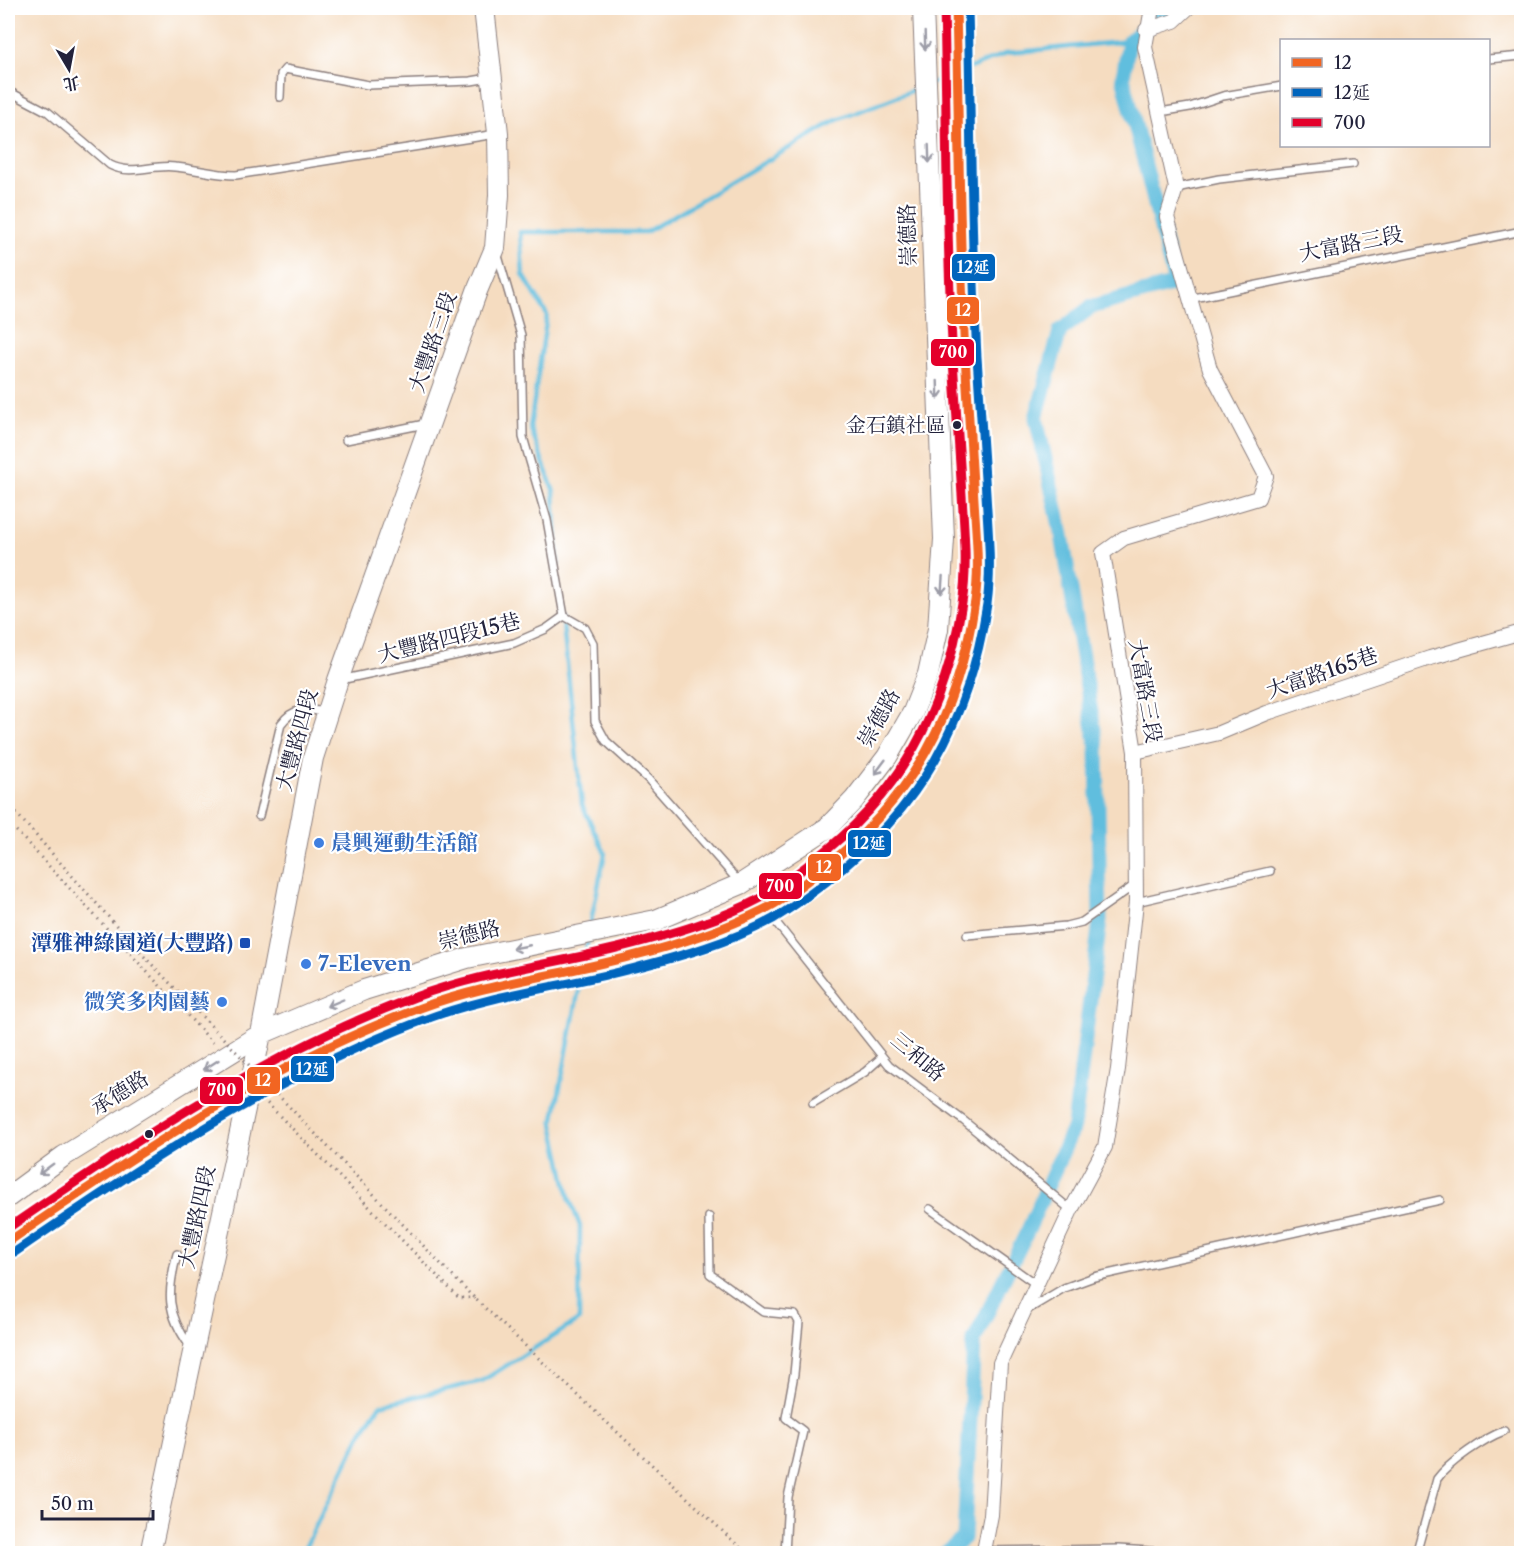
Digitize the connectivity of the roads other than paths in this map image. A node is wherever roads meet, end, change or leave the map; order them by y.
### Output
1 (484, 8) edge
2 (923, 8) edge
3 (956, 8) edge
4 (1152, 8) edge
5 (1188, 8) edge
6 (1146, 30) junction
7 (1521, 56) edge
8 (1490, 59) edge
9 (492, 77) junction
10 (1280, 86) edge
11 (8, 91) edge
12 (280, 97) dead end
13 (1160, 112) junction
14 (498, 133) junction
15 (1353, 164) dead end
16 (1176, 188) junction
17 (1521, 231) edge
18 (495, 248) junction
19 (1189, 299) junction
20 (430, 423) junction
21 (346, 440) dead end
22 (564, 616) junction
23 (1521, 632) edge
24 (338, 680) junction
25 (327, 712) junction
26 (1135, 752) junction
27 (259, 816) dead end
28 (1270, 871) dead end
29 (741, 884) junction
30 (1130, 888) junction
31 (1136, 902) junction
32 (766, 909) junction
33 (967, 935) dead end
34 (261, 1034) junction
35 (882, 1057) junction
36 (250, 1088) junction
37 (813, 1103) dead end
38 (8, 1197) edge
39 (1440, 1200) dead end
40 (930, 1209) dead end
41 (1071, 1210) junction
42 (709, 1217) dead end
43 (8, 1242) edge
44 (177, 1254) dead end
45 (1037, 1285) junction
46 (1025, 1311) junction
47 (193, 1350) junction
48 (1504, 1431) dead end
49 (983, 1552) edge
50 (1025, 1552) edge
51 (150, 1554) edge
52 (785, 1554) edge
53 (1195, 1554) edge
54 (1416, 1554) edge

1 - 9 street, 大豐路三段
2 -> 29 street, 崇德路
3 - 32 street
4 - 6 street, 大富路三段
5 - 6 street
6 - 13 street, 大富路三段
7 - 8 lane
9 - 12 lane
9 - 14 street, 大豐路三段
10 - 13 lane
11 - 14 lane
13 - 16 street, 大富路三段
14 - 18 street, 大豐路三段
15 - 16 lane
16 - 19 street, 大富路三段
17 - 19 lane, 大富路三段
18 - 20 street, 大豐路三段
18 - 22 lane
19 - 26 street, 大富路三段
20 - 21 lane
20 - 24 street, 大豐路三段
22 - 24 lane, 大豐路四段15巷
22 - 29 lane
23 - 26 street, 大富路165巷
24 - 25 street, 大豐路四段
25 - 27 lane
25 - 34 street, 大豐路四段
26 - 30 street, 大富路三段
28 - 31 lane
29 -> 34 street, 崇德路
30 - 31 street, 大富路三段
30 - 33 lane
31 - 41 street, 大富路三段
32 - 35 lane, 三和路
32 - 36 street
34 - 36 street, 大豐路四段
34 -> 38 street, 承德路
35 - 37 lane
35 - 41 lane, 三和路
36 - 43 street
36 - 47 street, 大豐路四段
39 - 46 lane
40 - 45 lane
41 - 45 street, 大富路三段
42 - 52 lane
44 - 47 lane
45 - 46 street, 大富路三段
46 - 49 street, 大富路三段
47 - 51 street, 大豐路四段
48 - 54 lane
49 - 50 lane
50 - 53 lane

